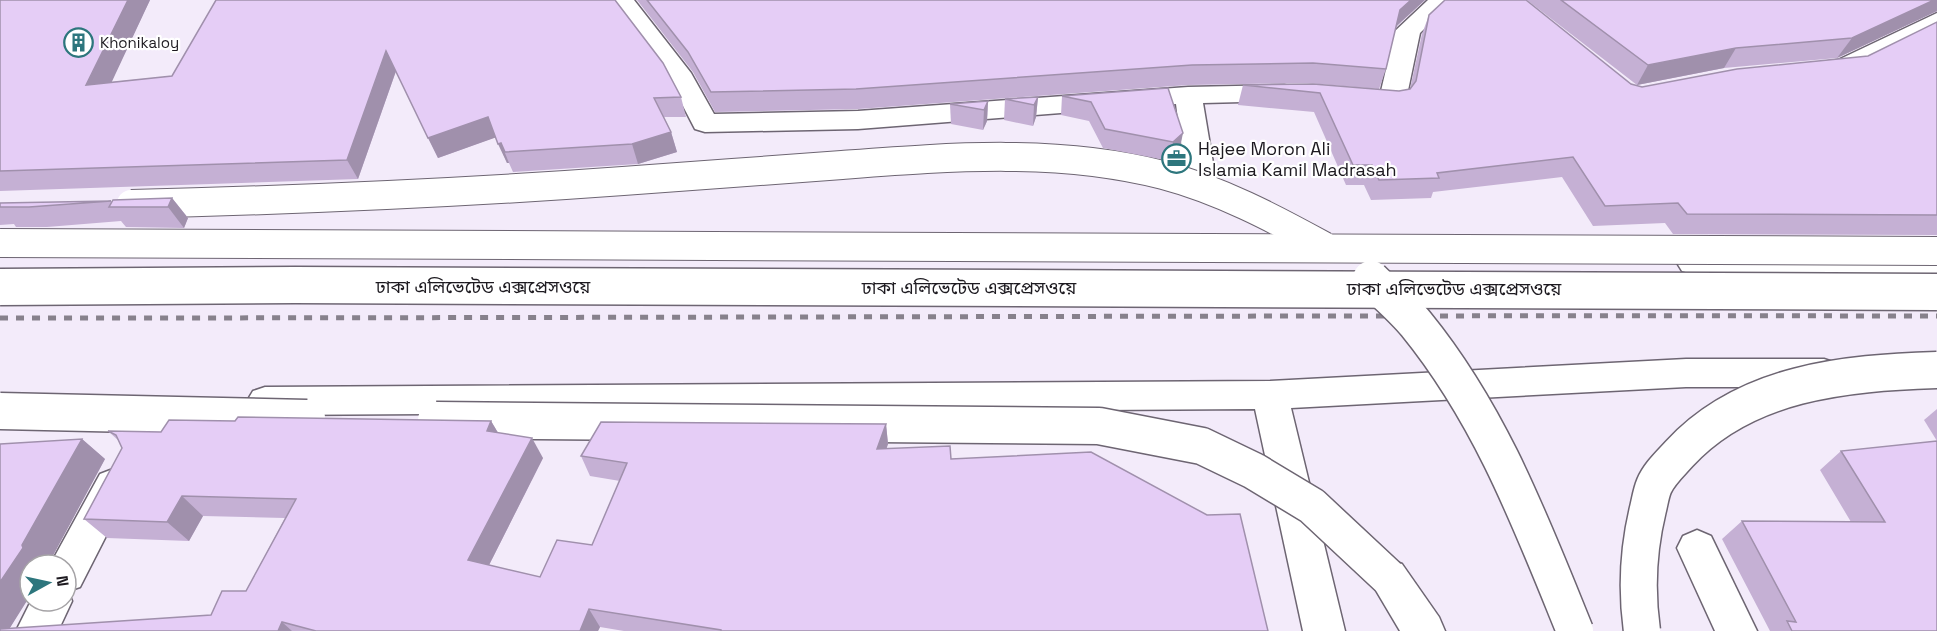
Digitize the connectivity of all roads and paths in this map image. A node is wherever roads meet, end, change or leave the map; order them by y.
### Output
1 (621, 0) edge
2 (1442, 0) edge
3 (1937, 21) edge
4 (1800, 71) edge
5 (1188, 95) junction
6 (1202, 187) dead end
7 (103, 205) dead end
8 (0, 243) edge
9 (0, 251) edge
10 (1937, 251) edge
11 (1937, 270) edge
12 (0, 287) edge
13 (1937, 292) edge
14 (1937, 371) edge
15 (1270, 395) junction
16 (0, 403) edge
17 (0, 411) edge
18 (122, 467) edge
19 (1697, 548) dead end
20 (77, 553) edge
21 (46, 613) edge
22 (37, 631) edge
23 (1324, 631) edge
24 (1424, 631) edge
25 (1575, 631) edge
26 (1642, 631) edge
27 (1736, 631) edge

1 - 5 main road
2 - 5 main road
3 - 4 main road
5 - 6 main road
7 - 25 main road, bridge
8 - 10 main road, bridge
9 - 11 main road
12 - 13 main road, ঢাকা এলিভেটেড এক্সপ্রেসওয়ে, bridge
14 - 15 main road
14 - 26 main road, bridge
15 - 16 main road
15 - 23 main road
17 - 24 main road, bridge
18 - 20 main road
19 - 27 main road
21 - 22 main road

